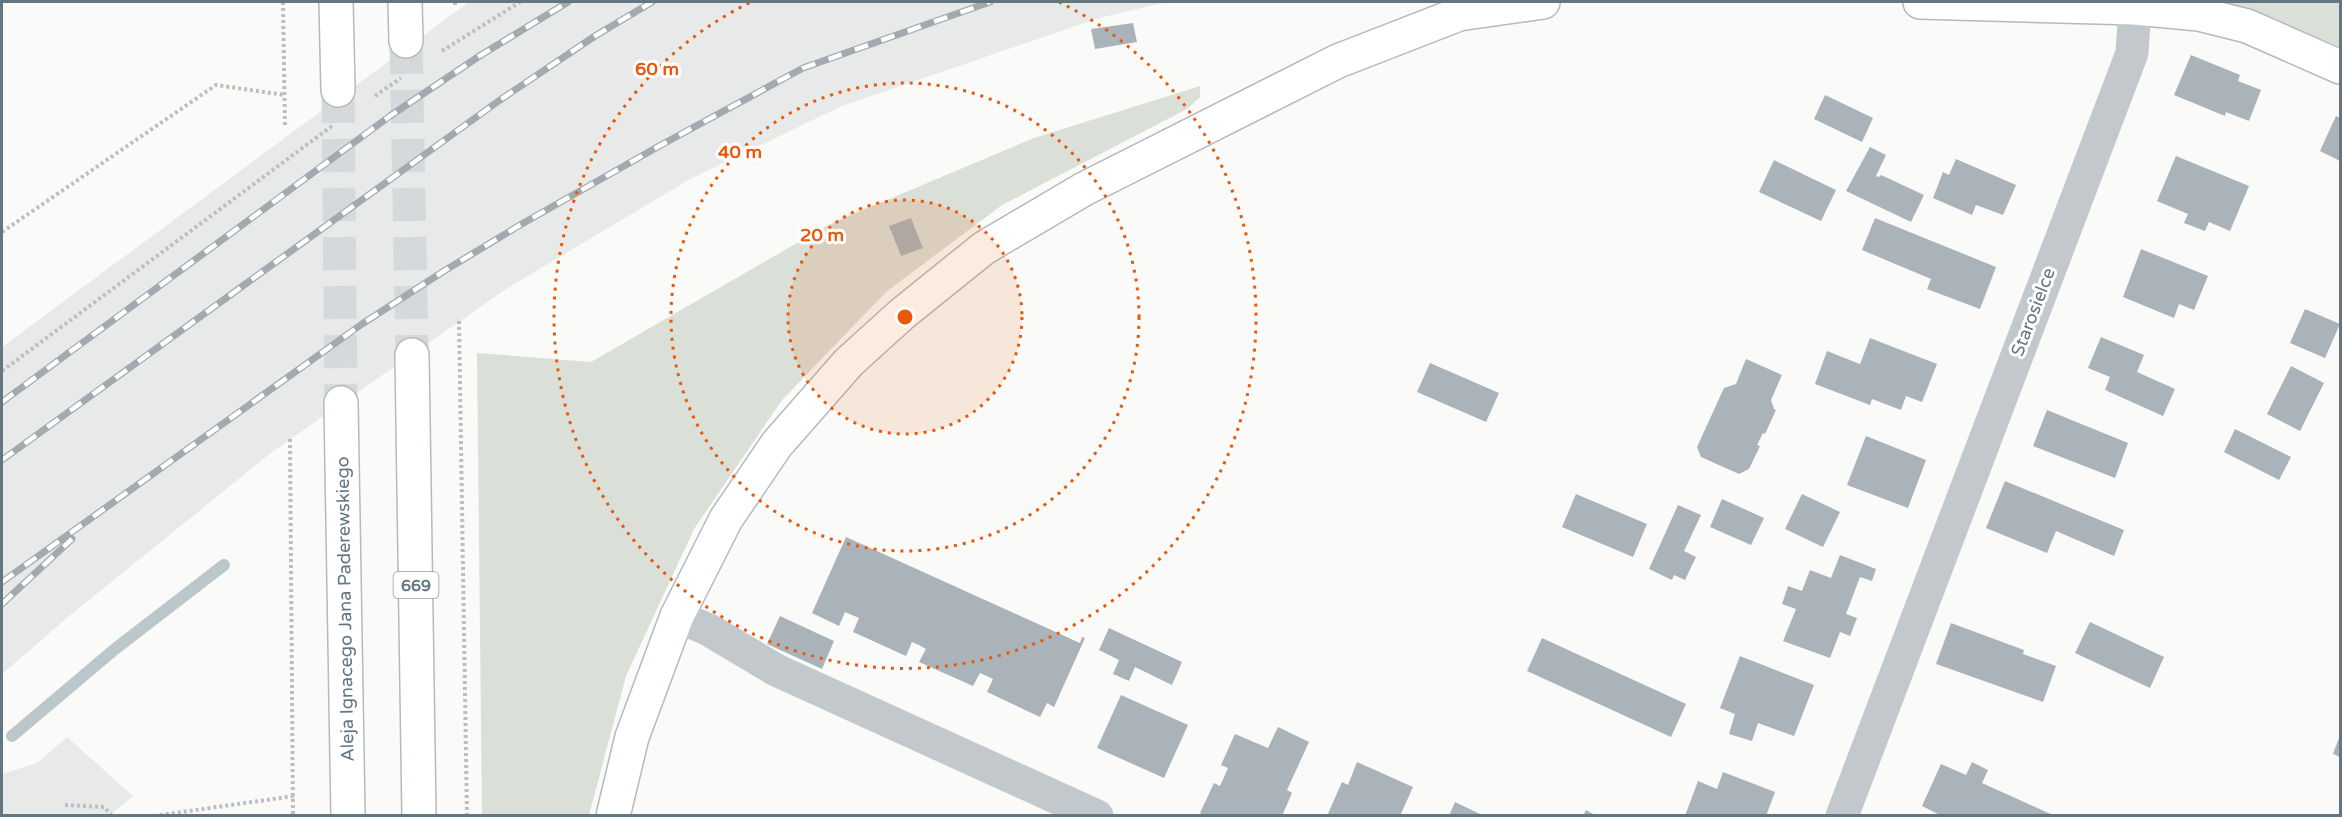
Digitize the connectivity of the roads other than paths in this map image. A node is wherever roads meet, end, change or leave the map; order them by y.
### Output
1 (336, 2) edge
2 (405, 2) edge
3 (1543, 2) edge
4 (1920, 2) edge
5 (2134, 8) junction
6 (420, 49) tunnel mouth
7 (2340, 67) edge
8 (338, 90) tunnel mouth
9 (412, 355) tunnel mouth
10 (342, 404) tunnel mouth
11 (677, 616) junction
12 (348, 816) edge
13 (419, 816) edge
14 (614, 816) edge
15 (1097, 816) edge
16 (1842, 816) edge

1 - 8 street
2 - 6 street
3 - 11 street
4 - 5 street
5 - 7 street
5 - 16 street, Starosielce
9 - 13 street, 669
10 - 12 street, Aleja Ignacego Jana Paderewskiego
11 - 14 street
11 - 15 street

